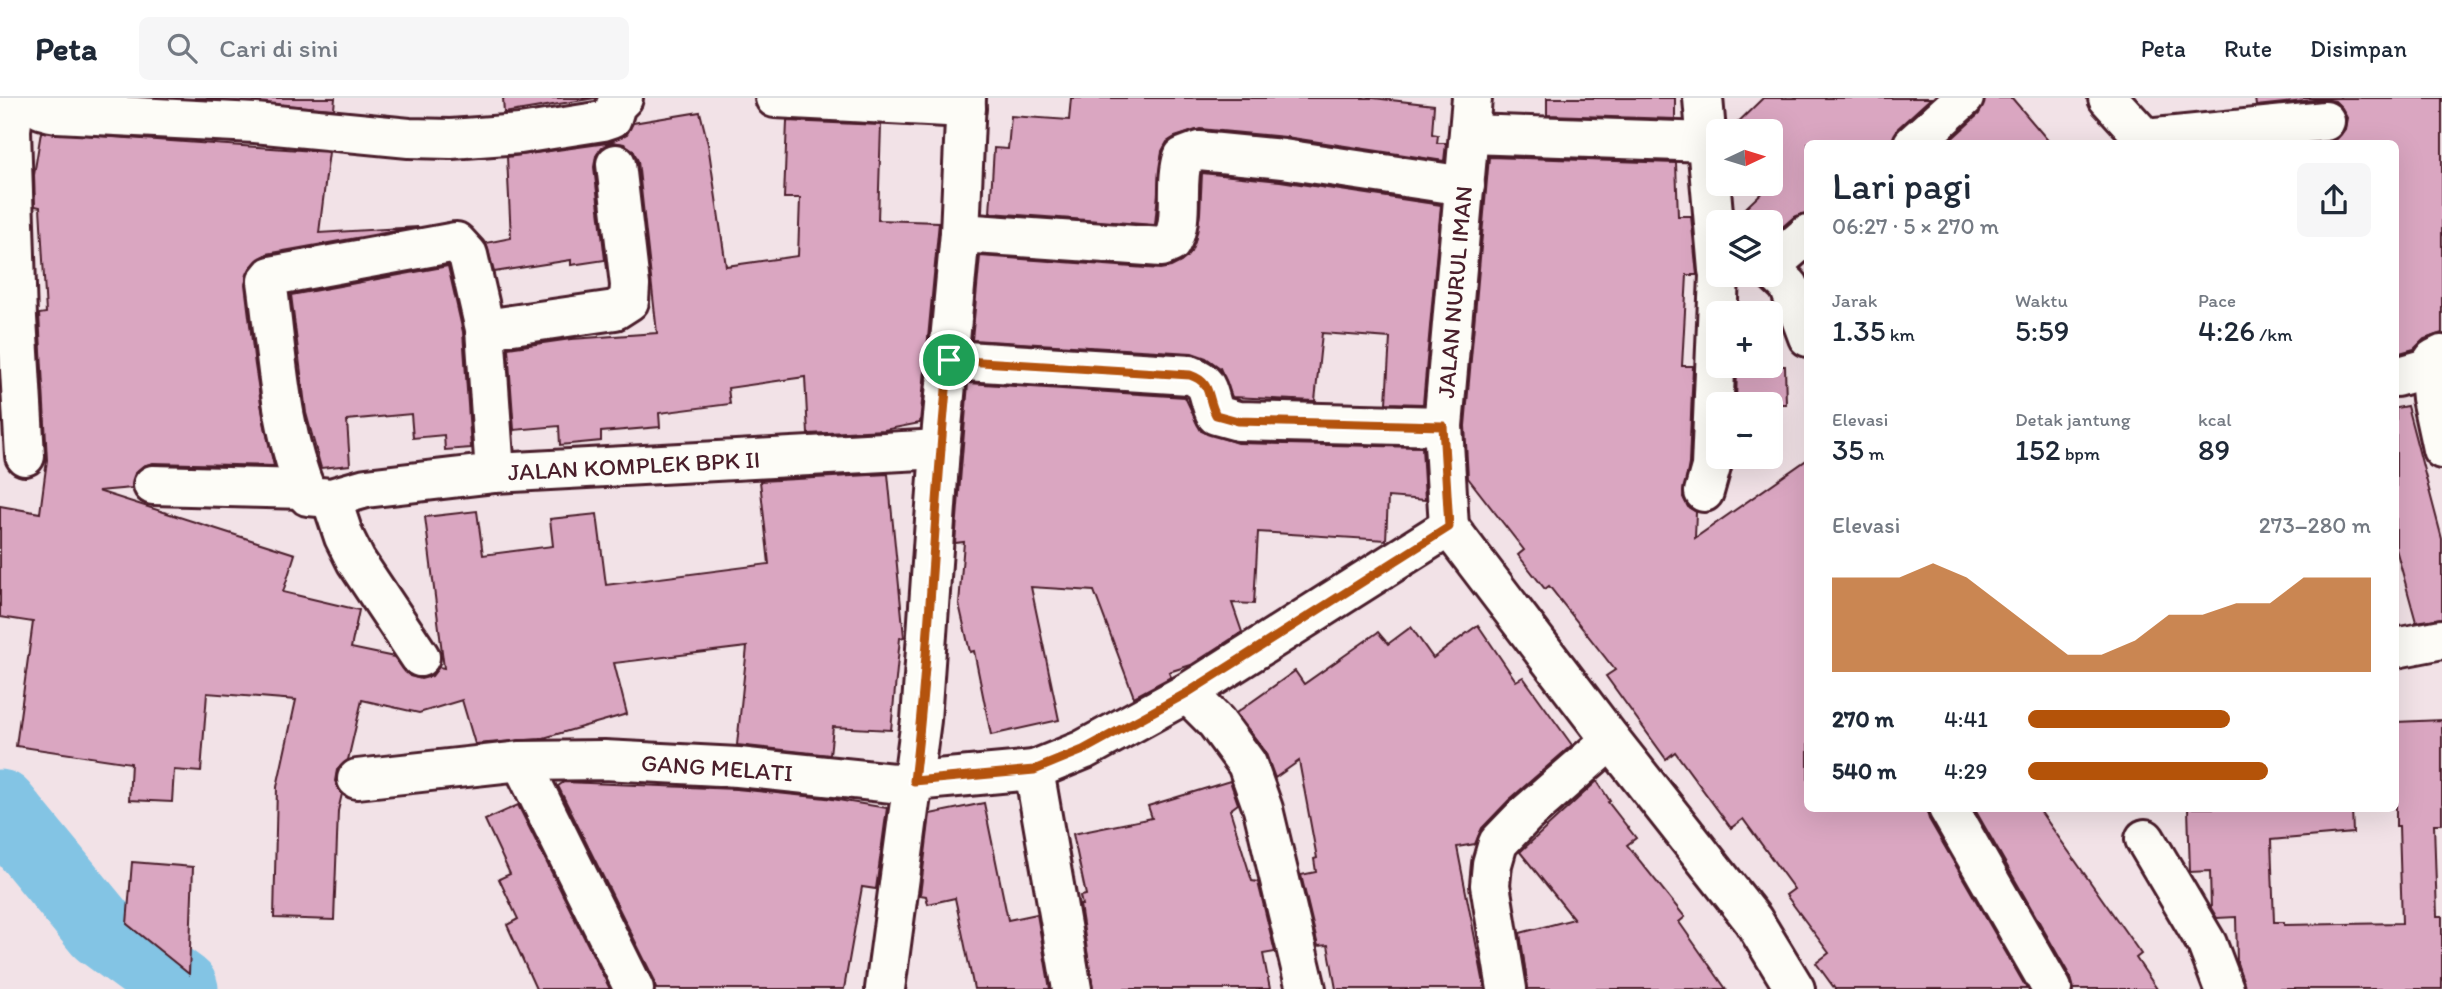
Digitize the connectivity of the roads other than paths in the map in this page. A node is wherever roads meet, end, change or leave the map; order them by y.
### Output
1 (21, 98) edge
2 (29, 98) edge
3 (623, 98) edge
4 (775, 98) edge
5 (1703, 98) edge
6 (1964, 98) edge
7 (2108, 98) edge
8 (966, 103) edge
9 (1471, 116) edge
10 (1706, 120) edge
11 (2325, 121) dead end
12 (1917, 140) edge
13 (2147, 140) edge
14 (2157, 140) edge
15 (1706, 142) edge
16 (616, 164) dead end
17 (1465, 186) junction
18 (960, 233) junction
19 (1804, 238) edge
20 (1783, 256) edge
21 (1783, 280) edge
22 (1726, 287) edge
23 (1804, 326) edge
24 (485, 329) junction
25 (949, 360) junction
26 (2422, 367) edge
27 (1443, 426) junction
28 (940, 449) junction
29 (2442, 449) edge
30 (25, 456) dead end
31 (495, 473) junction
32 (153, 485) dead end
33 (1704, 492) dead end
34 (318, 493) junction
35 (1449, 527) junction
36 (2442, 639) edge
37 (2399, 647) edge
38 (420, 657) dead end
39 (1187, 693) junction
40 (1611, 740) junction
41 (521, 761) junction
42 (1034, 770) junction
43 (357, 779) dead end
44 (914, 781) junction
45 (1950, 812) edge
46 (2145, 839) dead end
47 (1753, 920) junction
48 (634, 989) edge
49 (886, 989) edge
50 (1073, 989) edge
51 (1306, 989) edge
52 (1507, 989) edge
53 (1767, 989) edge
54 (1795, 989) edge
55 (2052, 989) edge
56 (2224, 989) edge

1 - 30 street
2 - 3 street
4 - 8 street
5 - 10 street
6 - 12 street
7 - 13 street
8 - 18 street
9 - 15 street
9 - 17 street, JALAN NURUL IMAN
11 - 14 street
16 - 24 street
17 - 18 street
17 - 27 street, JALAN NURUL IMAN
18 - 25 street
19 - 20 street
21 - 23 street
22 - 33 street
24 - 31 street
24 - 34 street
25 - 27 street
25 - 28 street
26 - 29 street
27 - 35 street, JALAN NURUL IMAN
28 - 31 street, JALAN KOMPLEK BPK II
28 - 44 street
31 - 34 street, JALAN KOMPLEK BPK II
32 - 34 street, JALAN KOMPLEK BPK II
34 - 38 street
35 - 39 street, GANG MELATI
35 - 40 street
36 - 37 street
39 - 42 street, GANG MELATI
39 - 51 street
40 - 47 street
40 - 52 street
41 - 43 street, GANG MELATI
41 - 44 street, GANG MELATI
41 - 48 street
42 - 44 street, GANG MELATI
42 - 50 street
44 - 49 street
45 - 55 street
46 - 56 street
47 - 53 street
47 - 54 street

